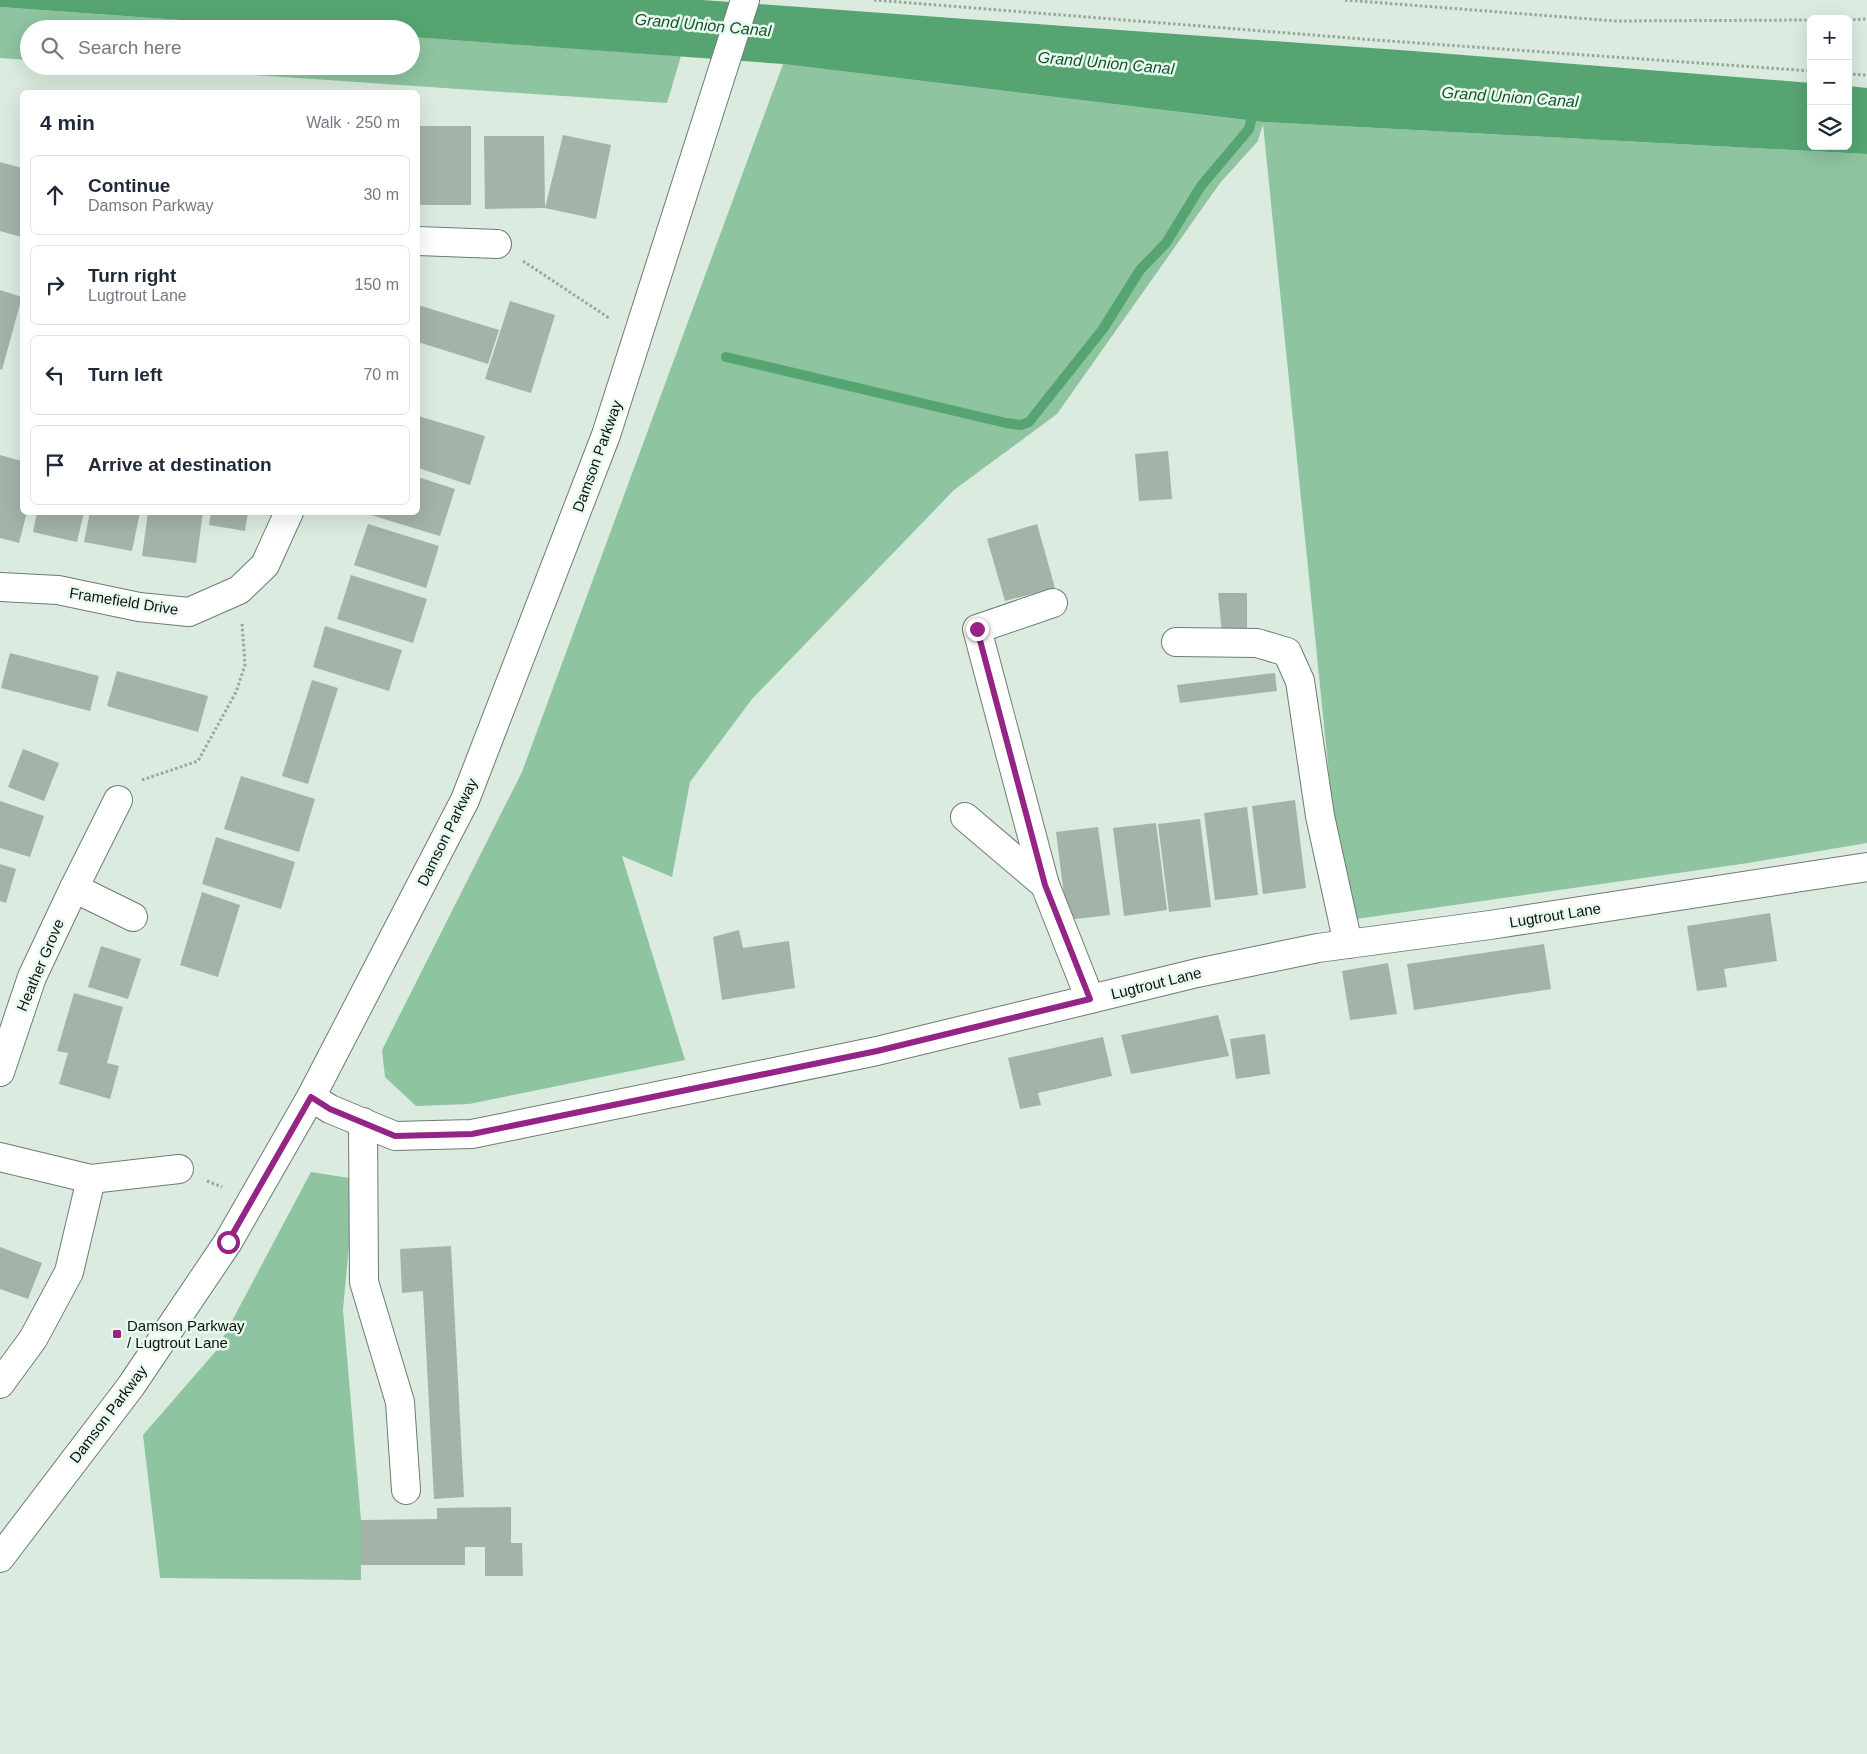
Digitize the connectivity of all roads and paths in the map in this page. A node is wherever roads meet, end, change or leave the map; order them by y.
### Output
1 (745, 0) edge
2 (874, 0) edge
3 (1345, 0) edge
4 (1807, 20) edge
5 (1852, 20) edge
6 (1867, 20) edge
7 (1807, 71) edge
8 (1852, 74) edge
9 (1867, 74) edge
10 (420, 241) edge
11 (498, 244) joint
12 (614, 321) dead end
13 (288, 515) edge
14 (0, 587) edge
15 (239, 590) junction
16 (1053, 603) dead end
17 (1176, 642) dead end
18 (118, 800) joint
19 (965, 817) dead end
20 (1867, 867) edge
21 (1045, 885) junction
22 (74, 888) junction
23 (133, 917) dead end
24 (1348, 944) junction
25 (1090, 999) junction
26 (0, 1072) edge
27 (311, 1097) junction
28 (363, 1122) junction
29 (0, 1157) edge
30 (179, 1169) dead end
31 (91, 1179) junction
32 (228, 1180) dead end
33 (222, 1187) dead end
34 (0, 1384) edge
35 (406, 1490) dead end
36 (0, 1558) edge

1 - 27 street, Damson Parkway
2 - 7 path
3 - 4 path
5 - 6 path
8 - 9 path
10 - 11 street
11 - 12 path
13 - 15 street, Framefield Drive
14 - 15 street, Framefield Drive
15 - 18 path
16 - 21 street
17 - 24 street
18 - 22 street, Heather Grove
19 - 21 street
20 - 24 street, Lugtrout Lane
21 - 25 street
22 - 23 street
22 - 26 street, Heather Grove
24 - 25 street, Lugtrout Lane
25 - 28 street, Lugtrout Lane
27 - 28 street, Lugtrout Lane
27 - 36 street, Damson Parkway
28 - 35 street
29 - 31 street
30 - 31 street
31 - 34 street
32 - 33 path

